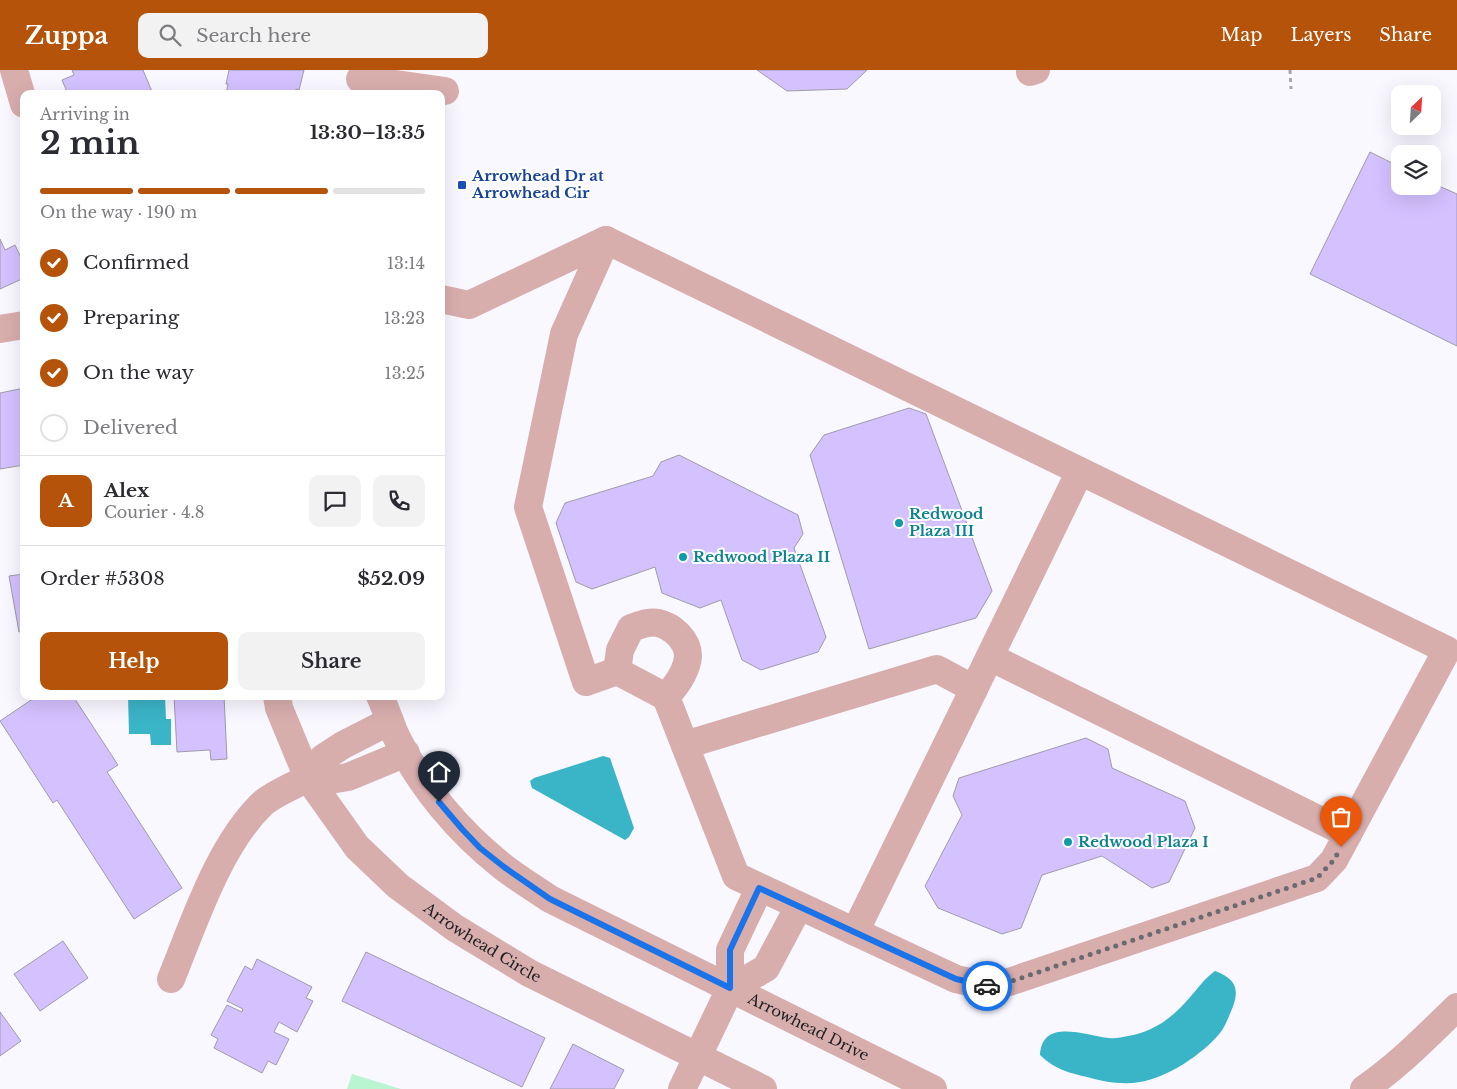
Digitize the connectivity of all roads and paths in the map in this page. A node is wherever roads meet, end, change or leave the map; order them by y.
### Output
1 (14, 70) edge
2 (1290, 70) edge
3 (359, 81) edge
4 (1291, 89) dead end
5 (20, 90) edge
6 (444, 90) edge
7 (606, 240) junction
8 (445, 299) edge
9 (20, 326) edge
10 (0, 329) edge
11 (1080, 471) junction
12 (990, 657) junction
13 (617, 671) junction
14 (974, 688) junction
15 (666, 697) junction
16 (278, 700) edge
17 (385, 708) edge
18 (685, 745) junction
19 (406, 753) junction
20 (308, 778) junction
21 (1348, 834) junction
22 (759, 888) junction
23 (798, 906) junction
24 (855, 932) junction
25 (170, 979) dead end
26 (730, 988) junction
27 (1457, 1007) edge
28 (698, 1057) junction
29 (682, 1089) edge
30 (763, 1089) edge
31 (932, 1089) edge
32 (1364, 1089) edge

1 - 5 street
2 - 4 path
3 - 6 street
7 - 8 street
7 - 11 street
7 - 13 street
9 - 10 street
11 - 12 street
11 - 21 street
12 - 14 street
12 - 21 street
13 - 15 street
13 - 15 street
14 - 18 street
14 - 24 street
15 - 18 street
16 - 20 street, Arrowhead Circle
17 - 19 street, Arrowhead Drive
17 - 20 street
18 - 22 street
19 - 20 street
19 - 26 street, Arrowhead Drive
20 - 25 street
20 - 28 street, Arrowhead Circle
21 - 24 street
22 - 23 street
22 - 26 street
23 - 24 street
23 - 26 street
26 - 28 street
26 - 31 street, Arrowhead Drive
27 - 32 street
28 - 29 street
28 - 30 street, Arrowhead Circle

